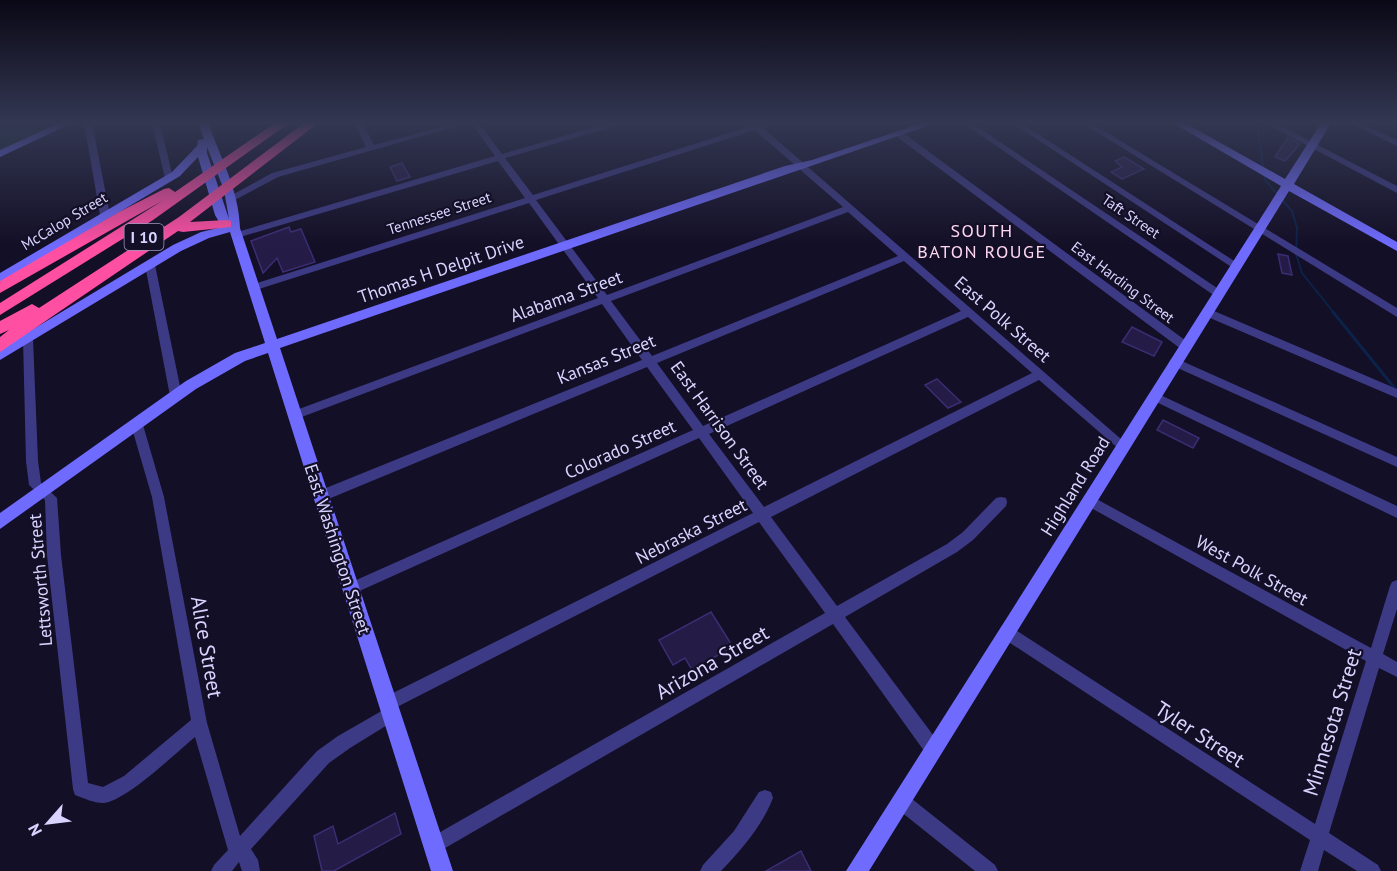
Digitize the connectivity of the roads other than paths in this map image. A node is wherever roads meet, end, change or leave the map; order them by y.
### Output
1 (96, 164) edge
2 (168, 164) edge
3 (185, 164) edge
4 (219, 164) edge
5 (220, 164) edge
6 (225, 164) edge
7 (252, 164) edge
8 (257, 164) edge
9 (315, 164) edge
10 (477, 164) edge
11 (507, 164) edge
12 (638, 164) edge
13 (798, 164) edge
14 (808, 164) edge
15 (938, 164) edge
16 (1026, 164) edge
17 (1079, 164) edge
18 (1153, 164) edge
19 (1252, 164) edge
20 (1300, 164) edge
21 (1347, 164) edge
22 (206, 166) junction
23 (801, 166) junction
24 (222, 168) junction
25 (172, 176) junction
26 (1286, 187) junction
27 (1397, 190) edge
28 (532, 199) junction
29 (224, 203) junction
30 (849, 208) junction
31 (105, 215) junction
32 (183, 228) junction
33 (233, 228) junction
34 (1260, 229) junction
35 (565, 246) junction
36 (1397, 247) edge
37 (905, 256) junction
38 (150, 265) junction
39 (1237, 266) junction
40 (0, 279) edge
41 (255, 287) junction
42 (0, 288) edge
43 (1219, 294) junction
44 (604, 299) junction
45 (0, 302) edge
46 (0, 310) edge
47 (969, 312) junction
48 (1206, 312) junction
49 (1397, 313) edge
50 (0, 328) edge
51 (28, 339) junction
52 (0, 345) edge
53 (274, 345) junction
54 (1185, 346) junction
55 (0, 355) edge
56 (650, 360) junction
57 (1175, 362) junction
58 (1041, 374) junction
59 (1397, 394) edge
60 (176, 396) junction
61 (1154, 396) junction
62 (295, 415) junction
63 (136, 425) junction
64 (702, 431) junction
65 (1123, 446) junction
66 (1397, 462) edge
67 (43, 491) junction
68 (321, 496) junction
69 (1089, 500) junction
70 (1001, 502) dead end
71 (1397, 512) edge
72 (763, 515) junction
73 (0, 522) edge
74 (1397, 586) edge
75 (350, 589) junction
76 (836, 616) junction
77 (1006, 632) junction
78 (1374, 657) junction
79 (1397, 670) edge
80 (390, 708) junction
81 (199, 723) junction
82 (933, 749) junction
83 (765, 798) dead end
84 (901, 801) junction
85 (1320, 837) junction
86 (434, 845) junction
87 (240, 850) junction
88 (220, 871) edge
89 (251, 871) edge
90 (442, 871) edge
91 (710, 871) edge
92 (857, 871) edge
93 (989, 871) edge
94 (1309, 871) edge
95 (1372, 871) edge

1 - 31 street
2 - 25 street
3 - 25 street, McCalop Street
4 - 42 highway
5 - 24 street
6 - 46 highway, I 10
7 - 50 highway, I 10
8 - 52 highway
9 - 29 street
10 - 33 street
11 - 28 street, East Harrison Street
12 - 28 street, Tennessee Street
13 - 23 street, East Polk Street
14 - 23 street, Thomas H Delpit Drive
15 - 54 street, East Harding Street
16 - 43 street, Taft Street
17 - 39 street
18 - 34 street
19 - 26 street
20 - 26 street, Highland Road
21 - 27 street
22 - 24 street
22 - 25 street
22 - 29 street
23 - 30 street, East Polk Street
23 - 35 street, Thomas H Delpit Drive
24 - 29 street
25 - 31 street, McCalop Street
25 - 45 highway
26 - 34 street, Highland Road
26 - 36 street
28 - 35 street, East Harrison Street
28 - 41 street, Tennessee Street
29 - 32 highway
29 - 33 street, East Washington Street
30 - 37 street, East Polk Street
30 - 44 street, Alabama Street
31 - 40 street, McCalop Street
32 - 33 highway
32 - 52 highway
33 - 38 street
33 - 41 street, East Washington Street
34 - 39 street, Highland Road
34 - 49 street
35 - 44 street, East Harrison Street
35 - 53 street, Thomas H Delpit Drive
37 - 47 street, East Polk Street
37 - 56 street, Kansas Street
38 - 51 street
38 - 60 street
39 - 43 street, Highland Road
41 - 53 street, East Washington Street
43 - 48 street, Highland Road
44 - 56 street, East Harrison Street
44 - 62 street, Alabama Street
47 - 58 street, East Polk Street
47 - 64 street, Colorado Street
48 - 54 street, Highland Road
48 - 59 street
51 - 55 street
51 - 67 street, Lettsworth Street
53 - 60 street, Thomas H Delpit Drive
53 - 62 street, East Washington Street
54 - 57 street, Highland Road
56 - 64 street, East Harrison Street
56 - 68 street, Kansas Street
57 - 61 street, Highland Road
57 - 66 street
58 - 65 street, East Polk Street
58 - 72 street, Nebraska Street
60 - 63 street, Thomas H Delpit Drive
61 - 65 street, Highland Road
61 - 71 street
62 - 68 street, East Washington Street
63 - 67 street, Thomas H Delpit Drive
63 - 81 street, Alice Street
64 - 72 street, East Harrison Street
64 - 75 street, Colorado Street
65 - 69 street, Highland Road
67 - 73 street, Thomas H Delpit Drive
67 - 81 street, Lettsworth Street
68 - 75 street, East Washington Street
69 - 77 street, Highland Road
69 - 78 street, West Polk Street
70 - 76 street, Arizona Street
72 - 76 street, East Harrison Street
72 - 80 street, Nebraska Street
74 - 78 street, Minnesota Street
75 - 80 street, East Washington Street
76 - 82 street, East Harrison Street
76 - 86 street, Arizona Street
77 - 82 street, Highland Road
77 - 85 street, Tyler Street
78 - 79 street, West Polk Street
78 - 85 street, Minnesota Street
80 - 86 street, East Washington Street
80 - 87 street, Nebraska Street
81 - 87 street, Alice Street
82 - 84 street, Highland Road
83 - 91 street
84 - 92 street, Highland Road
84 - 93 street
85 - 94 street, Minnesota Street
85 - 95 street, Tyler Street
86 - 90 street, East Washington Street
87 - 88 street, Nebraska Street
87 - 89 street, Alice Street

